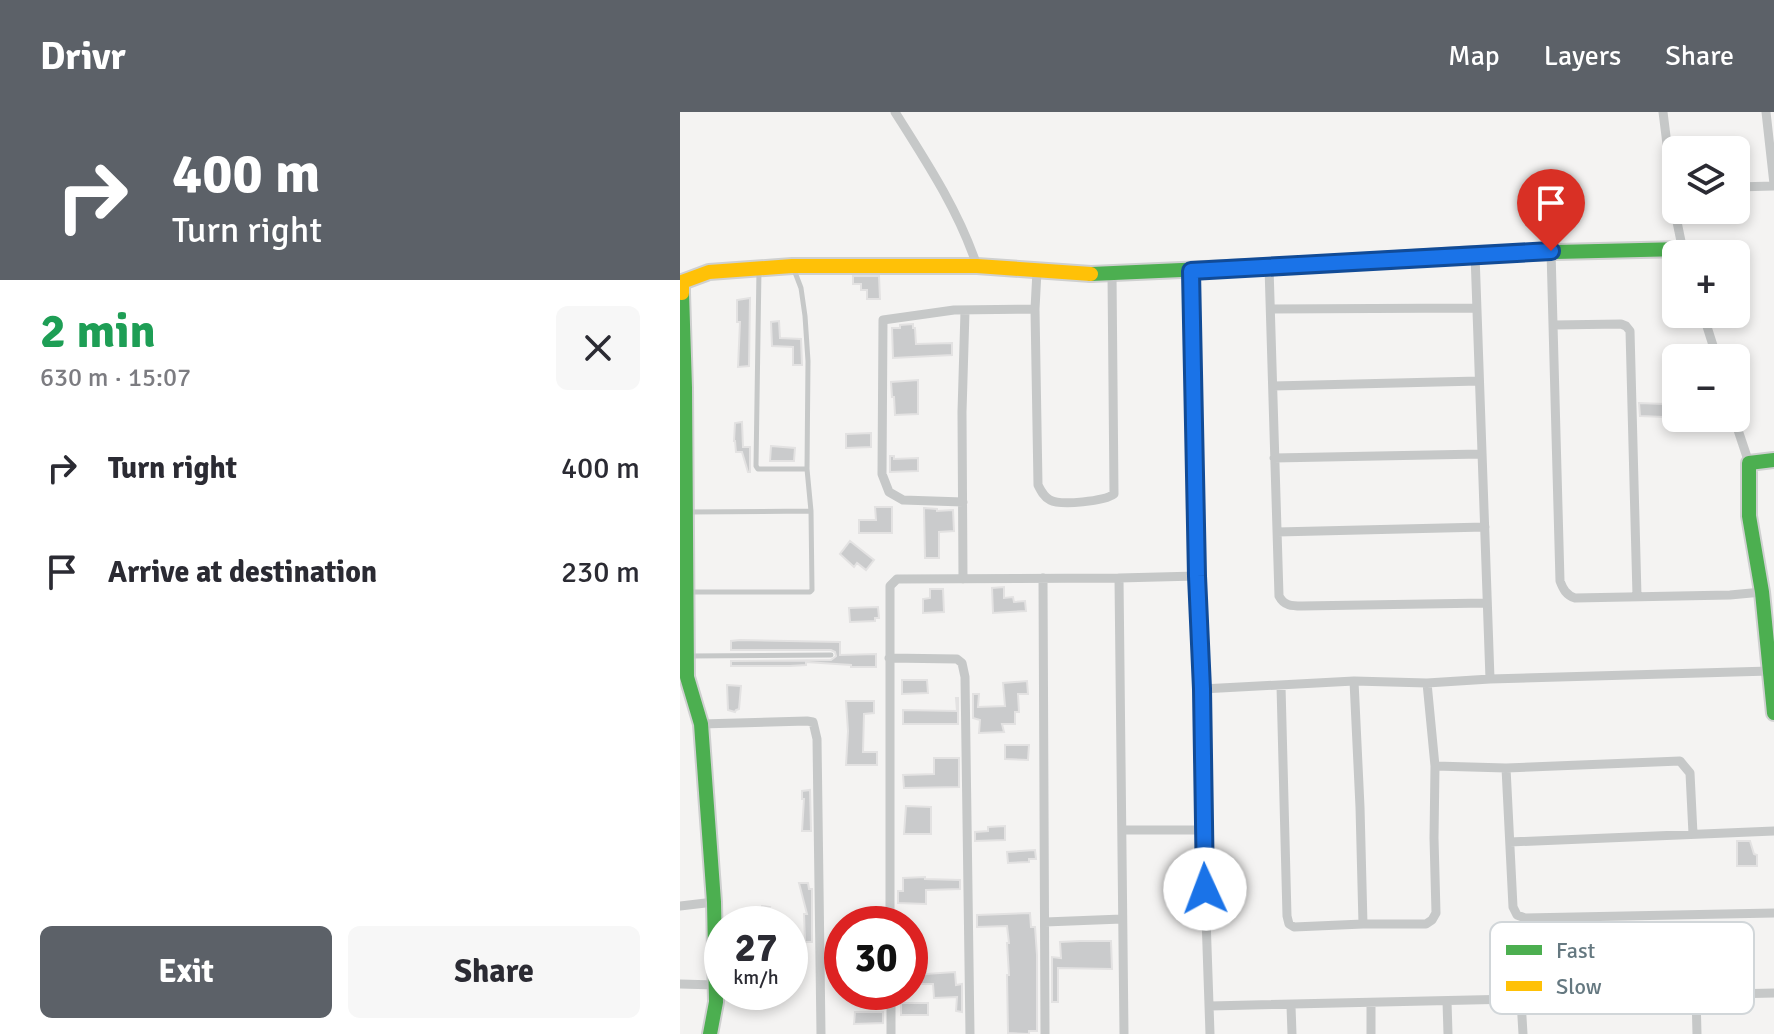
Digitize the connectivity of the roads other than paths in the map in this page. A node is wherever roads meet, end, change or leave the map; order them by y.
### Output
1 (895, 112) edge
2 (1663, 112) edge
3 (1766, 112) edge
4 (1666, 136) edge
5 (1774, 185) edge
6 (1750, 186) edge
7 (1551, 251) junction
8 (1662, 251) edge
9 (1475, 254) junction
10 (792, 266) junction
11 (977, 266) junction
12 (1269, 267) junction
13 (759, 268) junction
14 (1037, 271) junction
15 (1191, 271) junction
16 (1112, 274) junction
17 (681, 281) edge
18 (1476, 308) junction
19 (1035, 309) junction
20 (1271, 309) junction
21 (965, 311) junction
22 (1554, 325) junction
23 (1479, 381) junction
24 (1273, 386) junction
25 (1739, 432) edge
26 (1481, 454) junction
27 (1274, 458) junction
28 (1774, 460) edge
29 (1749, 463) junction
30 (807, 469) junction
31 (963, 502) junction
32 (811, 511) junction
33 (686, 512) junction
34 (1485, 527) junction
35 (1277, 532) junction
36 (1197, 576) junction
37 (1043, 578) junction
38 (1119, 578) junction
39 (963, 579) junction
40 (686, 592) junction
41 (1762, 592) junction
42 (1637, 596) junction
43 (1486, 603) junction
44 (831, 655) dead end
45 (687, 656) junction
46 (889, 658) junction
47 (1770, 671) junction
48 (684, 677) edge
49 (1490, 679) junction
50 (1354, 681) junction
51 (1427, 683) junction
52 (1281, 686) junction
53 (1202, 689) junction
54 (1774, 713) edge
55 (701, 724) junction
56 (1435, 766) junction
57 (1506, 768) junction
58 (1123, 830) junction
59 (1203, 830) junction
60 (1774, 831) edge
61 (1693, 834) junction
62 (1510, 842) junction
63 (714, 902) junction
64 (680, 906) edge
65 (714, 906) edge
66 (890, 906) edge
67 (1774, 913) edge
68 (1122, 919) junction
69 (1045, 922) junction
70 (1363, 924) junction
71 (680, 984) edge
72 (704, 985) edge
73 (1774, 993) edge
74 (1754, 994) edge
75 (1490, 1000) edge
76 (1447, 1001) junction
77 (1371, 1003) junction
78 (1210, 1006) junction
79 (1291, 1006) junction
80 (714, 1010) edge
81 (891, 1010) edge
82 (1522, 1014) edge
83 (1696, 1014) edge
84 (710, 1034) edge
85 (821, 1034) edge
86 (891, 1034) edge
87 (970, 1034) edge
88 (1045, 1034) edge
89 (1124, 1034) edge
90 (1210, 1034) edge
91 (1292, 1034) edge
92 (1371, 1034) edge
93 (1448, 1034) edge
94 (1523, 1034) edge
95 (1697, 1034) edge

1 - 11 street
2 - 4 street
3 - 5 street
5 - 6 street
7 - 8 street
7 - 9 street
7 - 22 street
9 - 12 street
9 - 18 street
10 - 11 street
10 - 13 street
10 - 30 lane
11 - 14 street
12 - 15 street
12 - 20 street
13 - 17 street
13 - 30 lane
14 - 16 street
14 - 19 street
15 - 16 street
15 - 36 street
16 - 19 street
17 - 33 street
18 - 20 street
18 - 23 street
19 - 21 street
20 - 24 street
21 - 31 street
21 - 31 street
22 - 42 street
22 - 42 street
23 - 24 street
23 - 26 street
24 - 27 street
25 - 29 street
26 - 27 street
26 - 34 street
27 - 35 street
28 - 29 street
29 - 41 street
30 - 32 lane
31 - 39 street
32 - 33 lane
32 - 40 lane
33 - 40 street
34 - 35 street
34 - 43 street
35 - 43 street
36 - 38 street
36 - 53 street
37 - 38 street
37 - 39 street
37 - 69 street
38 - 58 street
39 - 46 street
40 - 45 street
41 - 42 street
41 - 47 street
43 - 49 street
44 - 45 lane
45 - 48 street
46 - 66 street
46 - 87 street
47 - 49 street
47 - 54 street
48 - 55 street
49 - 51 street
50 - 51 street
50 - 52 street
50 - 70 street
51 - 56 street
52 - 53 street
52 - 70 street
53 - 59 street
55 - 63 street
55 - 85 street
56 - 57 street
56 - 70 street
57 - 61 street
57 - 62 street
58 - 59 street
58 - 68 street
59 - 78 street
60 - 61 street
61 - 62 street
62 - 67 street
63 - 64 street
63 - 65 street
68 - 69 street
68 - 89 street
69 - 88 street
71 - 72 street
73 - 74 street
75 - 76 street
76 - 77 street
76 - 93 street
77 - 79 street
77 - 92 street
78 - 79 street
78 - 90 street
79 - 91 street
80 - 84 street
81 - 86 street
82 - 94 street
83 - 95 street

